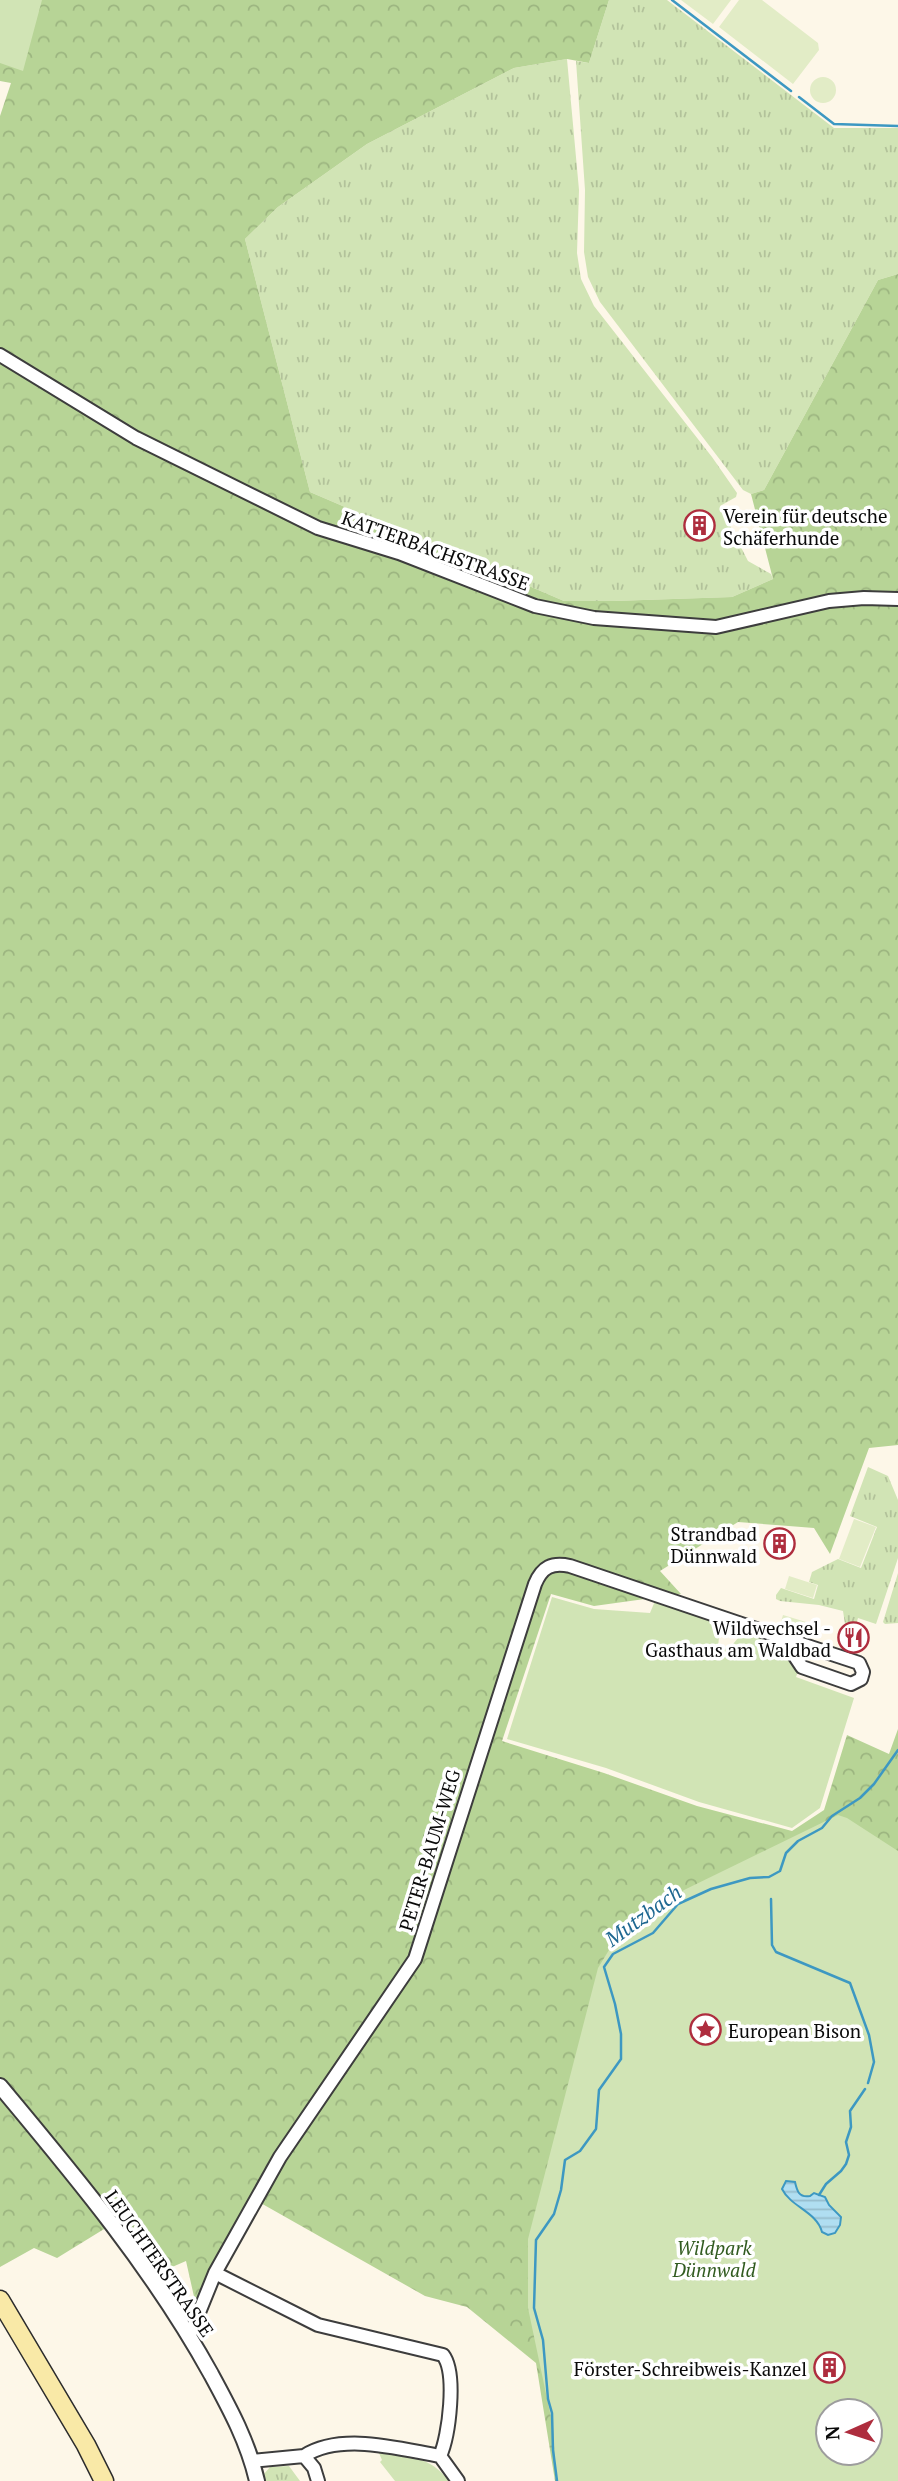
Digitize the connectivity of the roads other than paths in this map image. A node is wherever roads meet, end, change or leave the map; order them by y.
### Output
1 (0, 355) edge
2 (898, 600) edge
3 (777, 1636) junction
4 (0, 2085) edge
5 (215, 2273) junction
6 (0, 2300) edge
7 (190, 2337) junction
8 (304, 2456) junction
9 (440, 2456) junction
10 (252, 2461) junction
11 (104, 2481) edge
12 (257, 2481) edge
13 (318, 2481) edge
14 (458, 2481) edge

1 - 2 street, KATTERBACHSTRASSE
3 - 3 street, PETER-BAUM-WEG
3 - 5 street, PETER-BAUM-WEG
4 - 7 street, LEUCHTERSTRASSE
5 - 7 street, PETER-BAUM-WEG
5 - 9 street
6 - 11 main road
7 - 10 street, LEUCHTERSTRASSE
8 - 9 street
8 - 10 street
8 - 13 street
9 - 14 street
10 - 12 street, LEUCHTERSTRASSE

